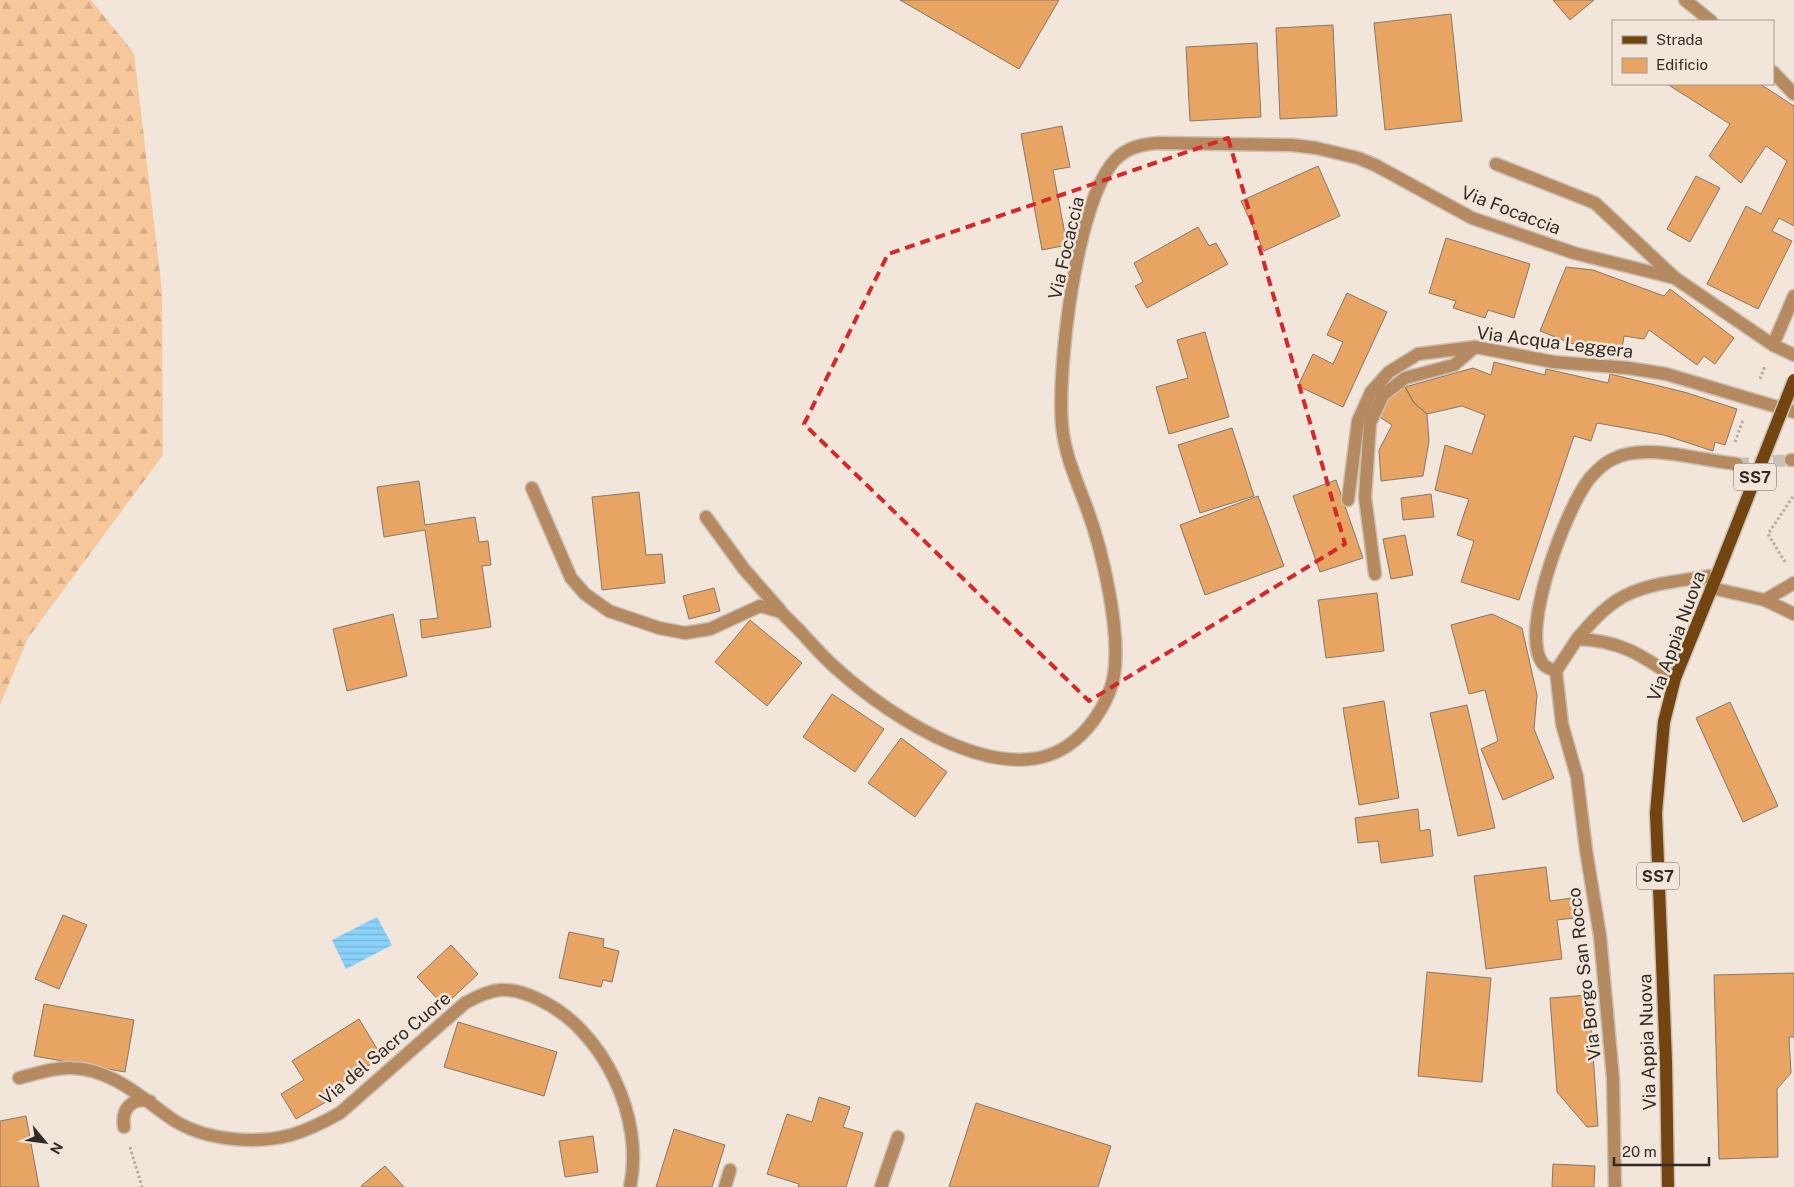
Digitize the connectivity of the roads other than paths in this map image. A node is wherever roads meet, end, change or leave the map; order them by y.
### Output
1 (1685, 0) edge
2 (1710, 20) edge
3 (1774, 73) edge
4 (1794, 94) edge
5 (1496, 164) dead end
6 (1675, 278) junction
7 (1794, 296) edge
8 (1773, 345) junction
9 (1476, 348) junction
10 (1794, 355) edge
11 (1794, 380) edge
12 (1794, 412) edge
13 (1737, 464) tunnel mouth
14 (532, 488) dead end
15 (1348, 500) dead end
16 (706, 517) dead end
17 (1374, 574) dead end
18 (1717, 575) junction
19 (1794, 583) edge
20 (1711, 588) junction
21 (1765, 600) junction
22 (781, 612) junction
23 (1794, 614) edge
24 (1577, 639) junction
25 (1556, 671) junction
26 (1675, 678) junction
27 (19, 1078) dead end
28 (150, 1101) junction
29 (124, 1127) road end
30 (898, 1137) dead end
31 (730, 1170) dead end
32 (630, 1187) edge
33 (725, 1187) edge
34 (881, 1187) edge
35 (1615, 1187) edge
36 (1668, 1187) edge

1 - 2 street
3 - 4 street
5 - 6 street
6 - 8 street, Via Focaccia
6 - 22 street, Via Focaccia
7 - 8 street
8 - 10 street, Via Focaccia
9 - 12 street, Via Acqua Leggera
9 - 15 street, Via Acqua Leggera
9 - 17 street
11 - 18 main road, Via Appia Nuova / SS7, bridge
13 - 25 street
14 - 22 street
16 - 22 street, Via Focaccia
18 - 20 main road, Via Appia Nuova / SS7
18 - 24 street
19 - 21 street
20 - 21 street
20 - 26 main road, Via Appia Nuova / SS7
21 - 23 street
24 - 25 street
24 - 26 street
25 - 35 street, Via Borgo San Rocco
26 - 36 main road, Via Appia Nuova / SS7
27 - 28 street, Via del Sacro Cuore
28 - 29 street
28 - 32 street, Via del Sacro Cuore
30 - 34 street
31 - 33 street

